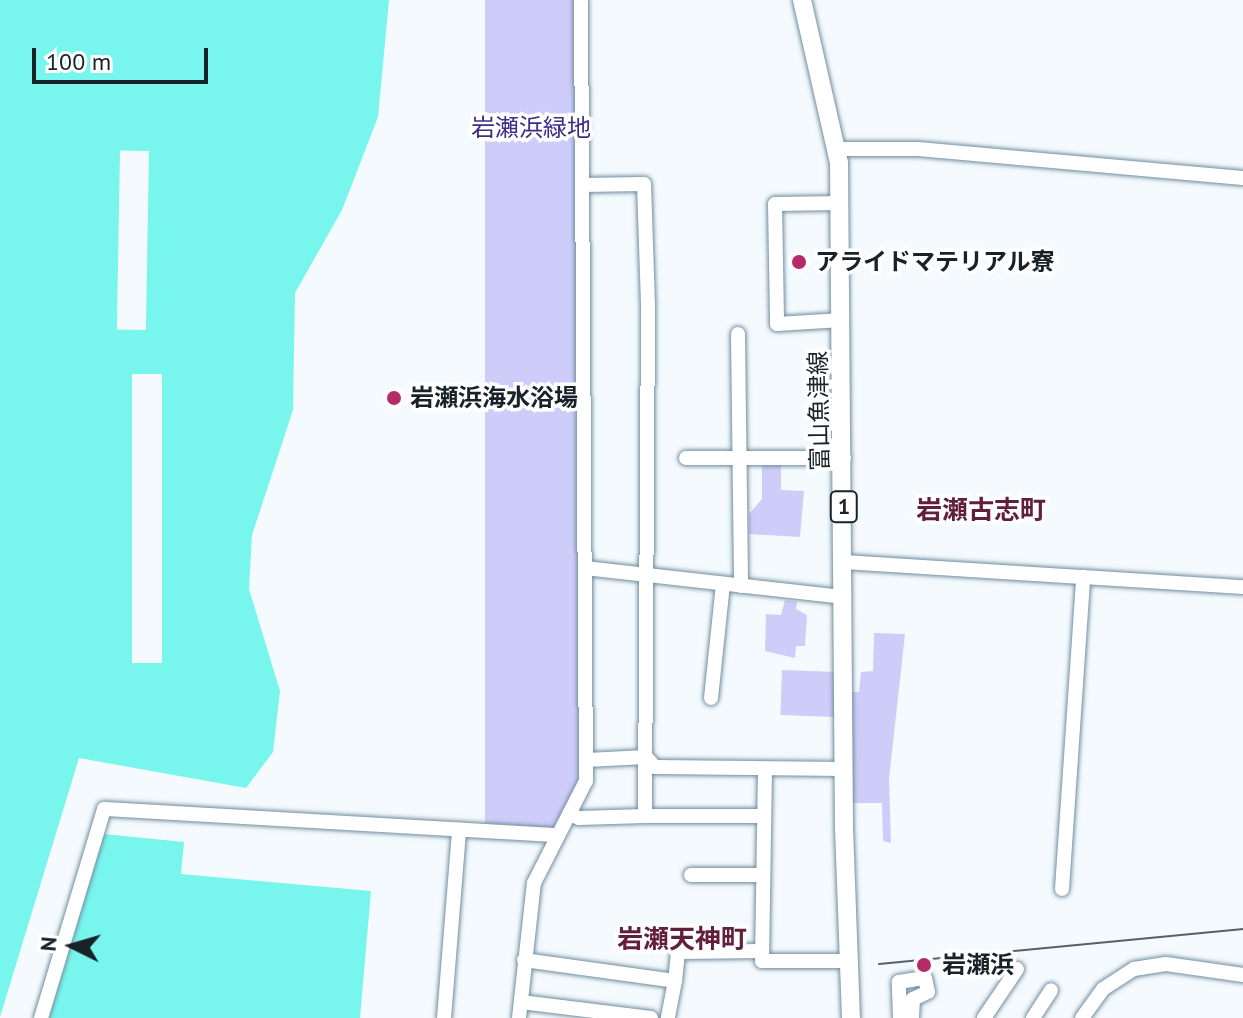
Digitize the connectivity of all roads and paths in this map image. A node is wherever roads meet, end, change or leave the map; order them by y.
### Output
1 (581, 0) edge
2 (802, 0) edge
3 (837, 149) junction
4 (1243, 178) edge
5 (582, 185) junction
6 (841, 203) junction
7 (842, 320) junction
8 (738, 334) dead end
9 (686, 458) dead end
10 (844, 458) junction
11 (740, 459) junction
12 (844, 562) junction
13 (585, 568) junction
14 (645, 575) junction
15 (1083, 577) junction
16 (723, 584) junction
17 (741, 586) junction
18 (1243, 587) edge
19 (844, 597) junction
20 (711, 698) dead end
21 (646, 757) junction
22 (587, 760) junction
23 (844, 769) junction
24 (765, 770) junction
25 (569, 814) junction
26 (645, 816) junction
27 (764, 816) junction
28 (459, 830) junction
29 (555, 835) junction
30 (691, 875) dead end
31 (763, 875) junction
32 (1062, 889) dead end
33 (762, 951) junction
34 (524, 960) junction
35 (851, 961) junction
36 (1017, 969) dead end
37 (1243, 975) edge
38 (675, 981) junction
39 (1051, 990) dead end
40 (521, 1002) junction
41 (41, 1018) edge
42 (444, 1018) edge
43 (519, 1018) edge
44 (651, 1018) edge
45 (668, 1018) edge
46 (851, 1018) edge
47 (900, 1018) edge
48 (912, 1018) edge
49 (984, 1018) edge
50 (1033, 1018) edge
51 (1082, 1018) edge

1 - 5 street
2 - 3 main road, 富山魚津線 / 1
3 - 4 street
3 - 6 main road, 富山魚津線 / 1
5 - 13 street
5 - 14 street
6 - 7 main road, 富山魚津線 / 1
6 - 7 street
7 - 10 main road, 富山魚津線 / 1
8 - 11 street
9 - 11 street
10 - 11 street
10 - 12 main road, 富山魚津線 / 1
11 - 17 street
12 - 15 street
12 - 19 main road, 富山魚津線 / 1
13 - 14 street
13 - 22 street
14 - 16 street
14 - 21 street
15 - 18 street
15 - 32 street
16 - 17 street
16 - 20 street
17 - 19 street
19 - 23 main road, 富山魚津線 / 1
21 - 22 street
21 - 24 street
21 - 26 street
22 - 25 street
23 - 24 street
23 - 35 main road, 富山魚津線 / 1
24 - 27 street
25 - 26 street
25 - 29 street
26 - 27 street
27 - 31 street
28 - 29 street
28 - 41 street
28 - 42 street
29 - 34 street
30 - 31 street
31 - 33 street
33 - 35 street
33 - 38 street
34 - 38 street
34 - 40 street
35 - 46 main road, 富山魚津線 / 1
36 - 49 street
37 - 51 street
38 - 45 street
39 - 50 street
40 - 43 street
40 - 44 street
47 - 48 street

